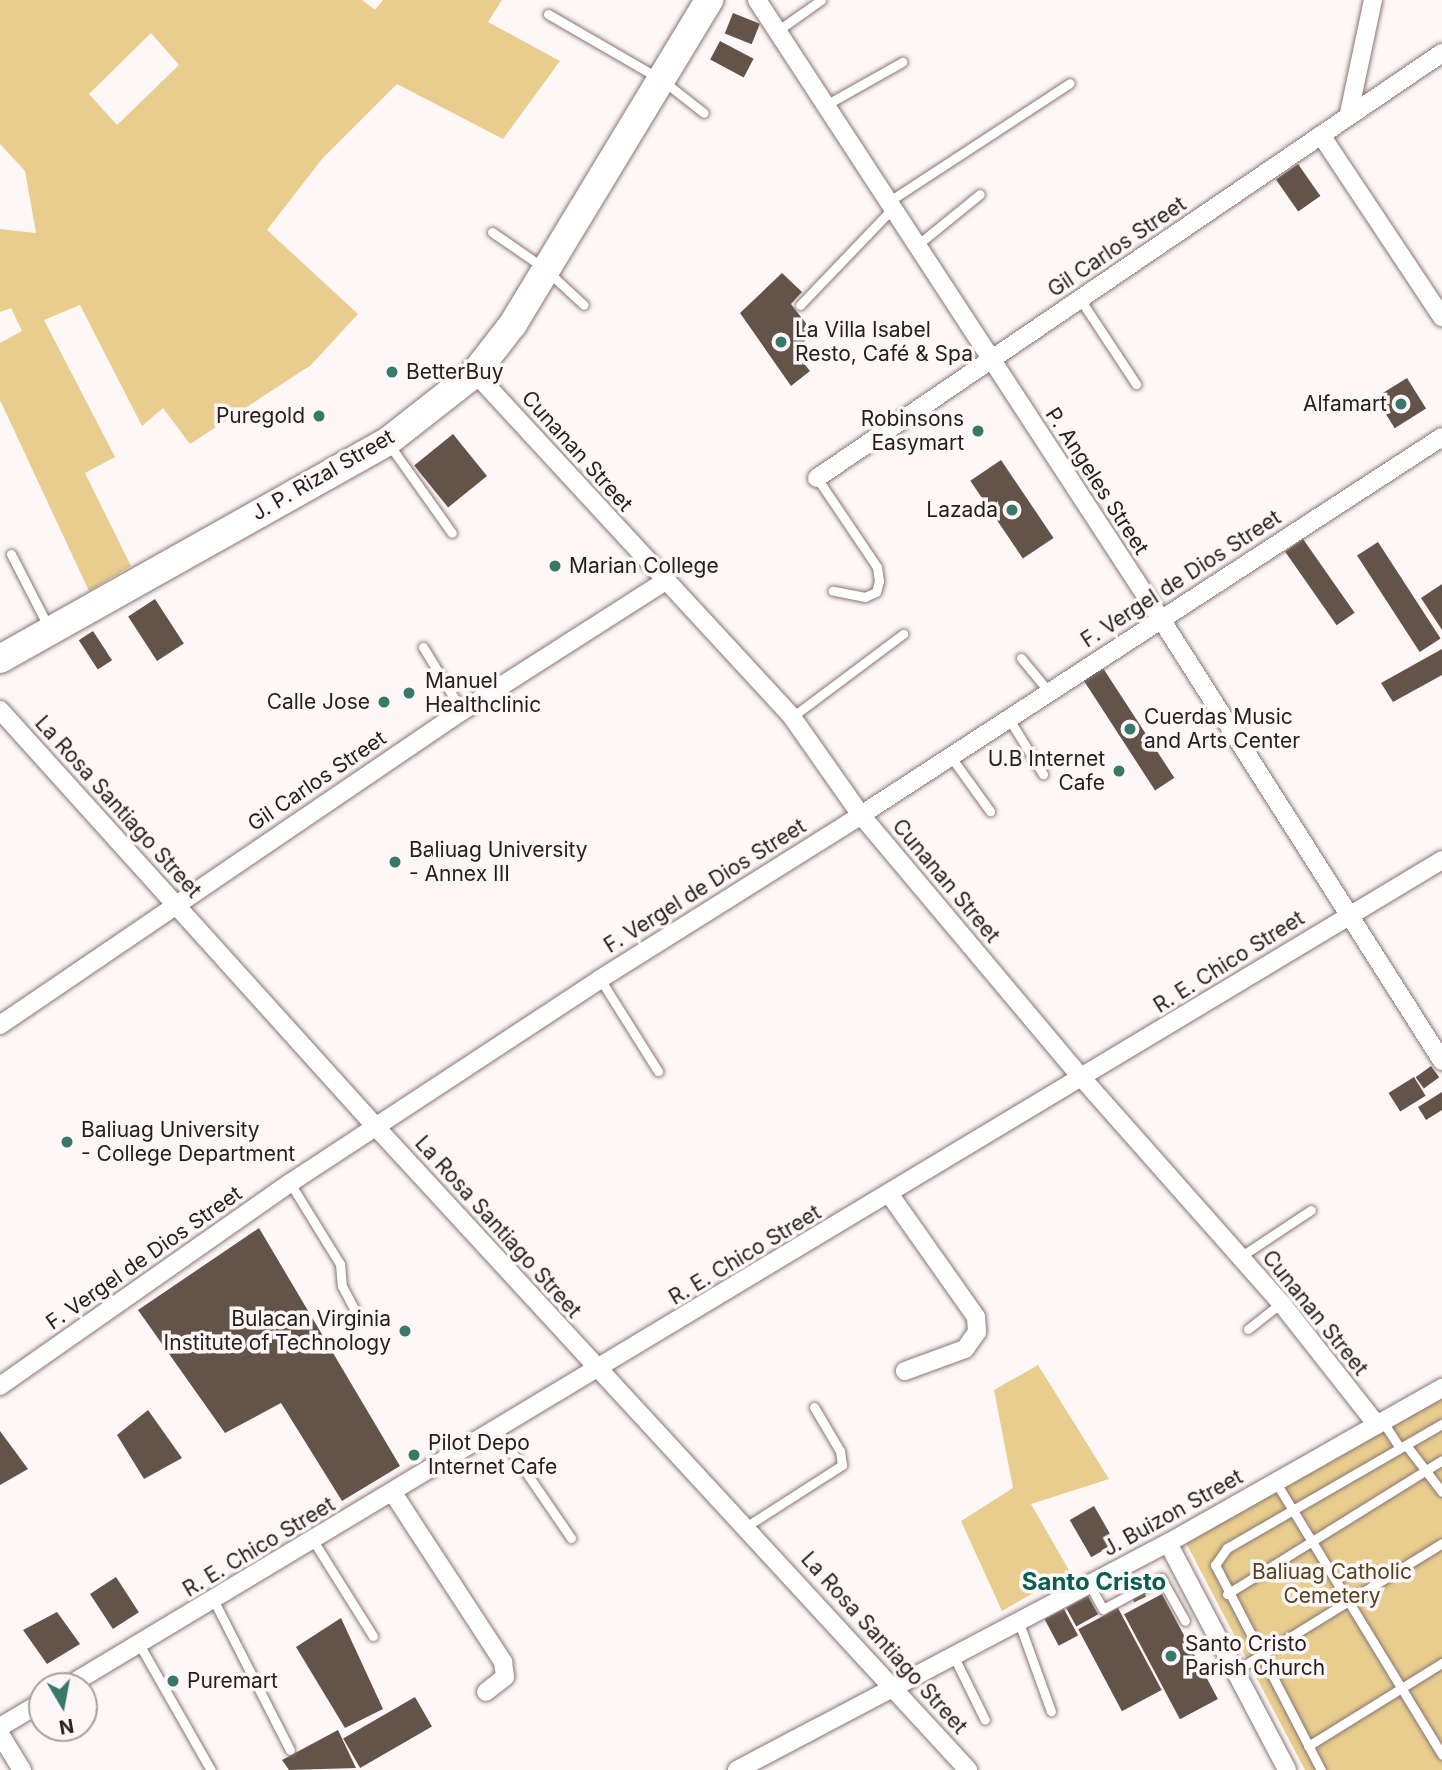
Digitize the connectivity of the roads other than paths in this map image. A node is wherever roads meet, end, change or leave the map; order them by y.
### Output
1 (709, 0) edge
2 (757, 0) edge
3 (821, 0) edge
4 (1373, 0) edge
5 (548, 14) dead end
6 (777, 31) junction
7 (1442, 53) edge
8 (902, 62) dead end
9 (662, 80) junction
10 (1070, 83) dead end
11 (824, 106) junction
12 (704, 113) dead end
13 (1349, 113) junction
14 (1321, 135) junction
15 (980, 194) dead end
16 (889, 207) junction
17 (492, 232) dead end
18 (915, 247) junction
19 (544, 268) junction
20 (1080, 299) junction
21 (584, 305) dead end
22 (800, 305) dead end
23 (1442, 317) edge
24 (992, 362) junction
25 (475, 373) junction
26 (1136, 384) dead end
27 (1442, 437) edge
28 (387, 442) junction
29 (817, 478) joint
30 (452, 533) dead end
31 (11, 554) dead end
32 (665, 581) junction
33 (833, 592) dead end
34 (1161, 619) junction
35 (50, 629) junction
36 (903, 634) dead end
37 (423, 647) dead end
38 (1021, 658) dead end
39 (0, 659) edge
40 (1050, 693) junction
41 (0, 710) edge
42 (462, 710) junction
43 (792, 717) junction
44 (1009, 719) junction
45 (951, 757) junction
46 (1043, 774) dead end
47 (990, 811) dead end
48 (861, 815) junction
49 (1442, 860) edge
50 (175, 905) junction
51 (1349, 915) junction
52 (600, 979) junction
53 (0, 1025) edge
54 (1442, 1060) edge
55 (658, 1071) dead end
56 (1082, 1078) junction
57 (376, 1127) junction
58 (290, 1183) junction
59 (890, 1195) junction
60 (1311, 1210) dead end
61 (1240, 1257) junction
62 (1281, 1303) junction
63 (355, 1310) dead end
64 (1248, 1329) dead end
65 (598, 1370) junction
66 (905, 1371) dead end
67 (0, 1386) edge
68 (1442, 1388) edge
69 (814, 1406) dead end
70 (1380, 1424) junction
71 (1442, 1424) edge
72 (496, 1430) junction
73 (1403, 1447) junction
74 (1442, 1460) edge
75 (1423, 1472) junction
76 (1275, 1481) junction
77 (1442, 1492) edge
78 (393, 1493) junction
79 (1293, 1511) junction
80 (747, 1526) junction
81 (571, 1538) dead end
82 (314, 1542) junction
83 (1168, 1543) junction
84 (1311, 1543) junction
85 (1442, 1543) edge
86 (1089, 1584) junction
87 (1227, 1594) junction
88 (214, 1601) junction
89 (1349, 1601) junction
90 (1018, 1620) junction
91 (1185, 1621) dead end
92 (373, 1636) dead end
93 (139, 1644) junction
94 (1261, 1654) junction
95 (953, 1655) junction
96 (1442, 1663) edge
97 (1235, 1671) junction
98 (92, 1672) edge
99 (894, 1689) junction
100 (1402, 1690) junction
101 (486, 1692) dead end
102 (28, 1710) edge
103 (1051, 1711) dead end
104 (985, 1720) dead end
105 (0, 1727) edge
106 (0, 1734) edge
107 (1308, 1746) junction
108 (290, 1750) dead end
109 (1442, 1755) edge
110 (22, 1770) edge
111 (211, 1770) edge
112 (737, 1770) edge
113 (968, 1770) edge
114 (1287, 1770) edge
115 (1321, 1770) edge

1 - 9 main road, J. P. Rizal Street
2 - 6 street, P. Angeles Street
3 - 6 lane
4 - 13 street
5 - 9 lane
6 - 11 street, P. Angeles Street
7 - 13 street, Gil Carlos Street
8 - 11 lane
9 - 12 lane
9 - 19 main road, J. P. Rizal Street
10 - 16 lane
11 - 16 street, P. Angeles Street
13 - 14 street, Gil Carlos Street
14 - 20 street, Gil Carlos Street
14 - 23 street
15 - 18 lane
16 - 18 street, P. Angeles Street
16 - 22 lane
17 - 19 lane
18 - 24 street, P. Angeles Street
19 - 21 lane
19 - 25 main road, J. P. Rizal Street
20 - 24 street, Gil Carlos Street
20 - 26 lane
24 - 29 street, Gil Carlos Street
24 - 34 street, P. Angeles Street
25 - 28 main road, J. P. Rizal Street
25 - 32 street, Cunanan Street
27 - 34 street, F. Vergel de Dios Street
28 - 30 lane
28 - 35 main road, J. P. Rizal Street
29 - 33 lane
31 - 35 lane
32 - 42 street, Gil Carlos Street
32 - 43 street, Cunanan Street
34 - 40 street, F. Vergel de Dios Street
34 - 51 street, P. Angeles Street
35 - 39 main road, J. P. Rizal Street
36 - 43 lane
37 - 42 lane
38 - 40 lane
40 - 44 street, F. Vergel de Dios Street
41 - 50 street, La Rosa Santiago Street
42 - 50 street, Gil Carlos Street
43 - 48 street, Cunanan Street
44 - 45 street, F. Vergel de Dios Street
44 - 46 lane
45 - 47 lane
45 - 48 street, F. Vergel de Dios Street
48 - 52 street, F. Vergel de Dios Street
48 - 56 street, Cunanan Street
49 - 51 street, R. E. Chico Street
50 - 53 street, Gil Carlos Street
50 - 57 street, La Rosa Santiago Street
51 - 54 street, P. Angeles Street
51 - 56 street, R. E. Chico Street
52 - 55 lane
52 - 57 street, F. Vergel de Dios Street
56 - 59 street, R. E. Chico Street
56 - 61 street, Cunanan Street
57 - 58 street, F. Vergel de Dios Street
57 - 65 street, La Rosa Santiago Street
58 - 63 lane
58 - 67 street, F. Vergel de Dios Street
59 - 65 street, R. E. Chico Street
59 - 66 street
60 - 61 lane
61 - 62 street, Cunanan Street
62 - 64 lane
62 - 70 street, Cunanan Street
65 - 72 street, R. E. Chico Street
65 - 80 street, La Rosa Santiago Street
68 - 70 street, J. Buizon Street
69 - 80 lane
70 - 73 lane
70 - 76 street, J. Buizon Street
71 - 73 lane
72 - 78 street, R. E. Chico Street
72 - 81 lane
73 - 75 lane
73 - 79 lane
74 - 75 lane
75 - 77 lane
75 - 84 lane
76 - 79 lane
76 - 83 street, J. Buizon Street
78 - 82 street, R. E. Chico Street
78 - 101 street
79 - 84 lane
79 - 87 lane
80 - 99 street, La Rosa Santiago Street
82 - 88 street, R. E. Chico Street
82 - 92 lane
83 - 86 street, J. Buizon Street
83 - 97 street
84 - 87 lane
84 - 89 lane
85 - 89 lane
86 - 90 street, J. Buizon Street
86 - 91 lane
87 - 94 lane
88 - 93 street, R. E. Chico Street
88 - 108 lane
89 - 94 lane
89 - 100 lane
90 - 95 street, J. Buizon Street
90 - 103 lane
93 - 98 street, R. E. Chico Street
93 - 111 lane
94 - 97 lane
94 - 107 lane
95 - 99 street, J. Buizon Street
95 - 104 lane
96 - 100 lane
97 - 114 street
99 - 112 street, J. Buizon Street
99 - 113 street, La Rosa Santiago Street
100 - 107 lane
100 - 109 lane
102 - 105 street
106 - 110 street
107 - 115 lane

